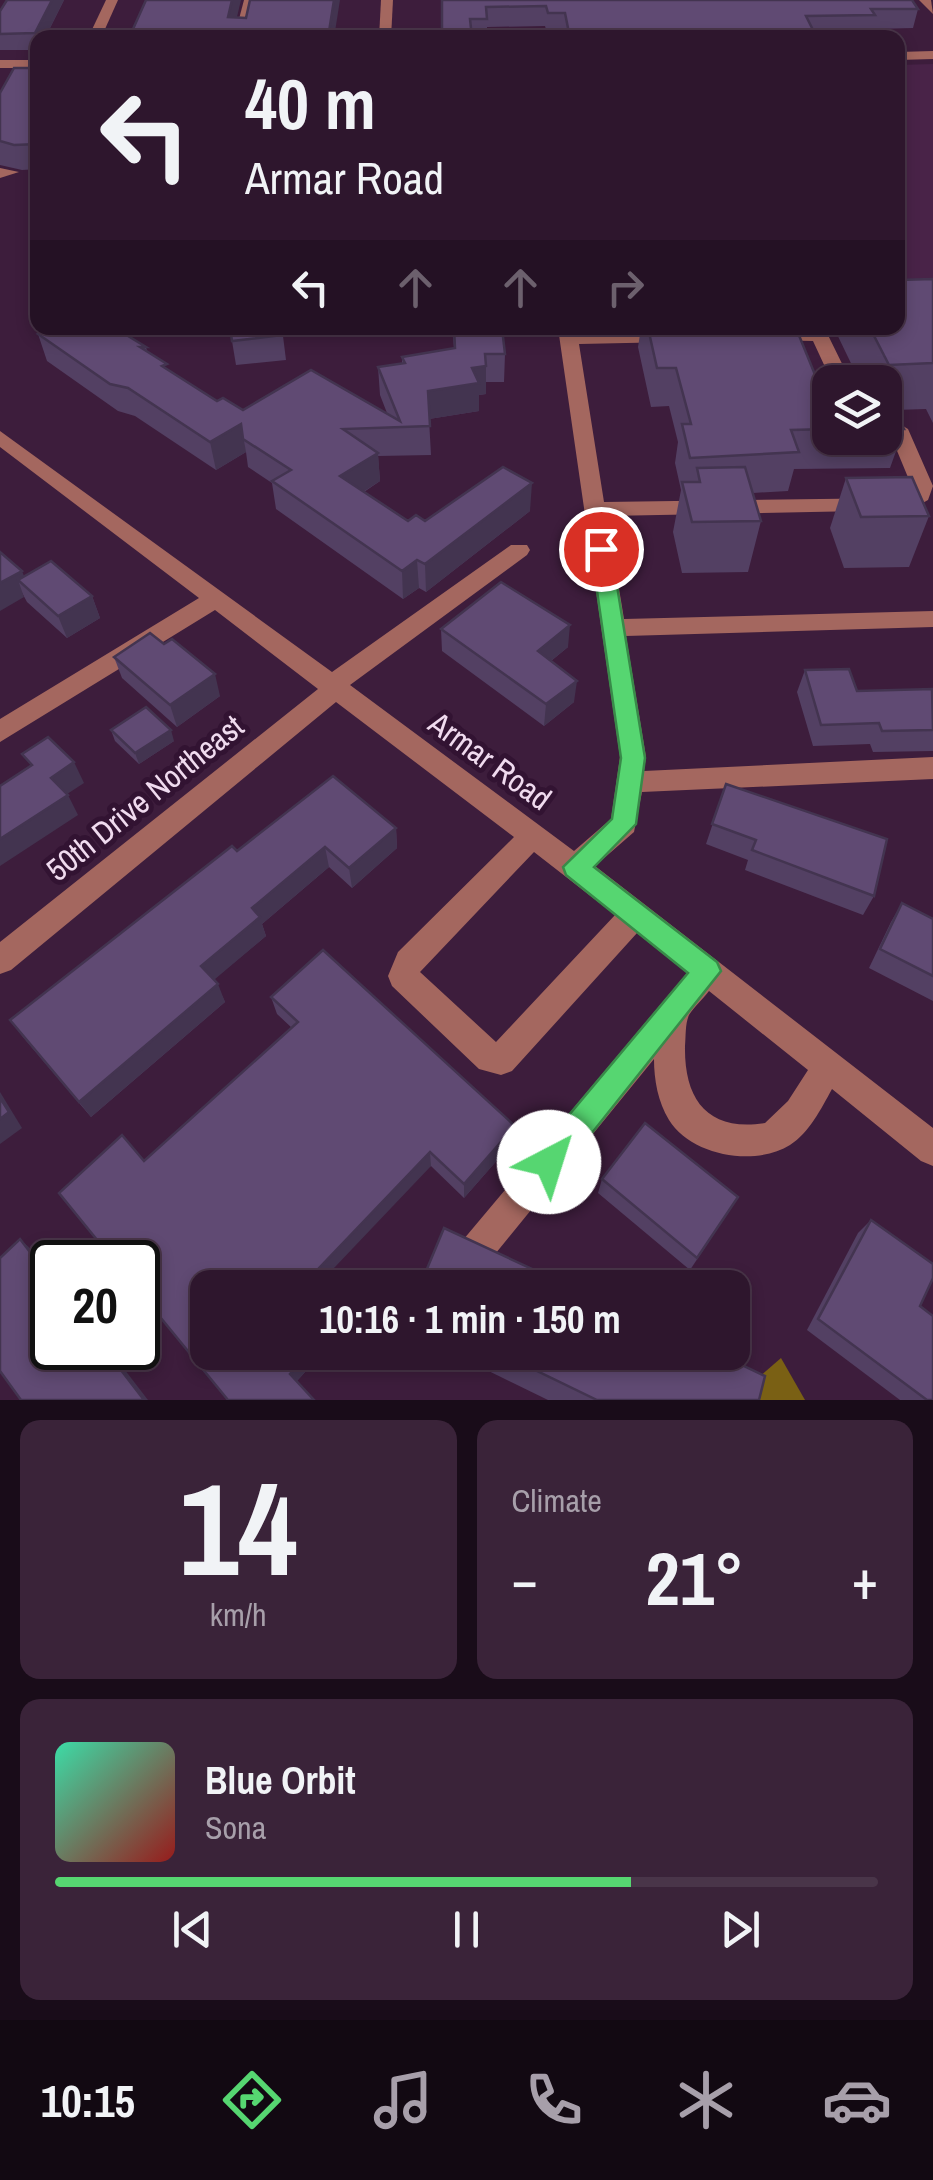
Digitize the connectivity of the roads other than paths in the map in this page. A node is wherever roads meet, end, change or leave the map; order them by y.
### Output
1 (112, 0) edge
2 (250, 0) edge
3 (387, 0) edge
4 (925, 0) edge
5 (933, 10) edge
6 (98, 30) edge
7 (242, 30) edge
8 (385, 30) edge
9 (905, 56) edge
10 (933, 56) edge
11 (0, 64) edge
12 (30, 64) edge
13 (568, 335) edge
14 (659, 335) edge
15 (782, 335) edge
16 (820, 335) edge
17 (704, 336) edge
18 (743, 336) edge
19 (834, 365) edge
20 (0, 437) edge
21 (902, 438) edge
22 (595, 509) junction
23 (519, 550) dead end
24 (214, 599) junction
25 (933, 619) edge
26 (613, 628) junction
27 (331, 688) junction
28 (0, 732) edge
29 (933, 768) edge
30 (630, 782) junction
31 (532, 836) junction
32 (576, 867) junction
33 (635, 914) junction
34 (0, 960) edge
35 (707, 971) junction
36 (672, 1014) junction
37 (828, 1066) junction
38 (933, 1149) edge
39 (476, 1252) edge

1 - 6 street
2 - 7 street
3 - 8 street
4 - 5 street
9 - 10 street
11 - 12 street
13 - 22 street
14 - 17 street
15 - 18 street
16 - 19 street
20 - 24 street, Armar Road
21 - 22 street
22 - 26 street
23 - 27 street, 50th Drive Northeast
24 - 27 street, Armar Road
24 - 28 street
25 - 26 street
26 - 30 street
27 - 31 street, Armar Road
27 - 34 street, 50th Drive Northeast
29 - 30 street
30 - 32 street
31 - 32 street, Armar Road
31 - 33 street
32 - 33 street, Armar Road
33 - 35 street, Armar Road
35 - 36 street
35 - 37 street, Armar Road
36 - 37 street
36 - 39 street
37 - 38 street, Armar Road

